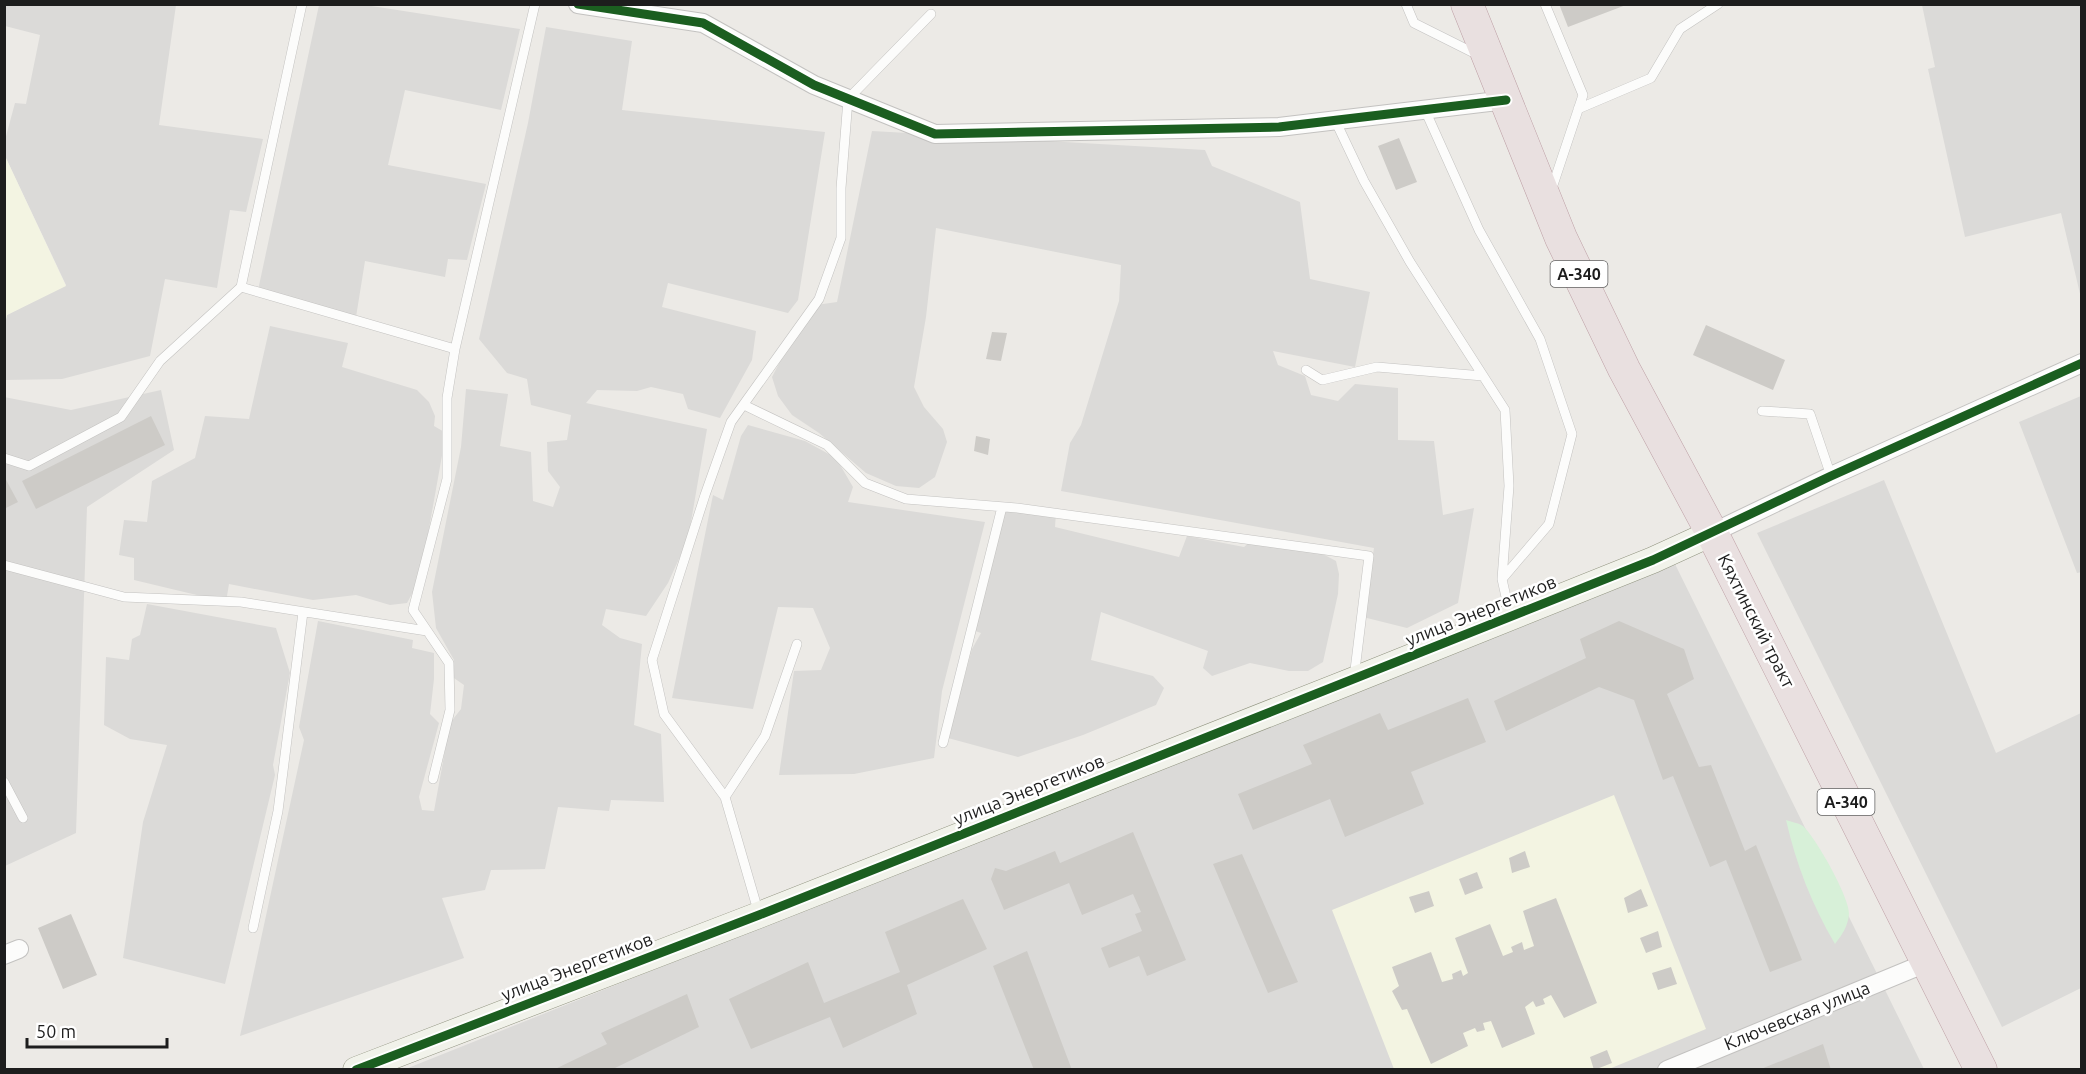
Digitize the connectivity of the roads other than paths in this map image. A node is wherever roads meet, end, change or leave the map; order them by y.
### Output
1 (302, 4) edge
2 (535, 4) edge
3 (578, 4) edge
4 (1406, 4) edge
5 (1467, 4) edge
6 (1545, 4) edge
7 (1718, 4) edge
8 (932, 14) dead end
9 (1490, 61) junction
10 (848, 99) junction
11 (1506, 100) junction
12 (1578, 109) junction
13 (1425, 110) junction
14 (1335, 120) junction
15 (1547, 202) junction
16 (242, 287) junction
17 (455, 349) junction
18 (2082, 363) edge
19 (1306, 370) dead end
20 (1483, 376) junction
21 (744, 405) junction
22 (1762, 411) dead end
23 (4, 458) edge
24 (1831, 476) junction
25 (1002, 507) junction
26 (1712, 533) junction
27 (4, 565) edge
28 (1502, 579) junction
29 (303, 612) junction
30 (1511, 618) junction
31 (428, 631) junction
32 (797, 644) dead end
33 (1354, 680) junction
34 (943, 743) dead end
35 (433, 779) dead end
36 (4, 782) edge
37 (724, 797) junction
38 (23, 818) dead end
39 (759, 915) junction
40 (253, 928) dead end
41 (1926, 963) junction
42 (356, 1070) edge
43 (1667, 1070) edge
44 (1981, 1070) edge

1 - 16 lane
2 - 17 lane
3 - 10 street
4 - 9 lane
5 - 9 highway, Кяхтинский тракт / А-340
6 - 12 lane
7 - 12 lane
8 - 10 lane
9 - 11 highway, Кяхтинский тракт / А-340
10 - 14 street
10 - 21 lane
11 - 13 street
11 - 15 highway, Кяхтинский тракт / А-340
12 - 15 lane
13 - 14 street
13 - 28 lane
14 - 20 lane
15 - 26 highway, Кяхтинский тракт / А-340
16 - 17 lane
16 - 23 lane
17 - 31 lane
18 - 24 street
19 - 20 lane
20 - 28 lane
21 - 25 lane
21 - 37 lane
22 - 24 lane
24 - 26 street
25 - 33 lane
25 - 34 lane
26 - 30 street, улица Энергетиков
26 - 41 highway, Кяхтинский тракт / А-340
27 - 29 lane
28 - 30 lane
29 - 31 lane
29 - 40 lane
30 - 33 street, улица Энергетиков
31 - 35 lane
32 - 37 lane
33 - 39 street, улица Энергетиков
36 - 38 lane
37 - 39 lane
39 - 42 street, улица Энергетиков
41 - 43 street, Ключевская улица
41 - 44 highway, Кяхтинский тракт / А-340

